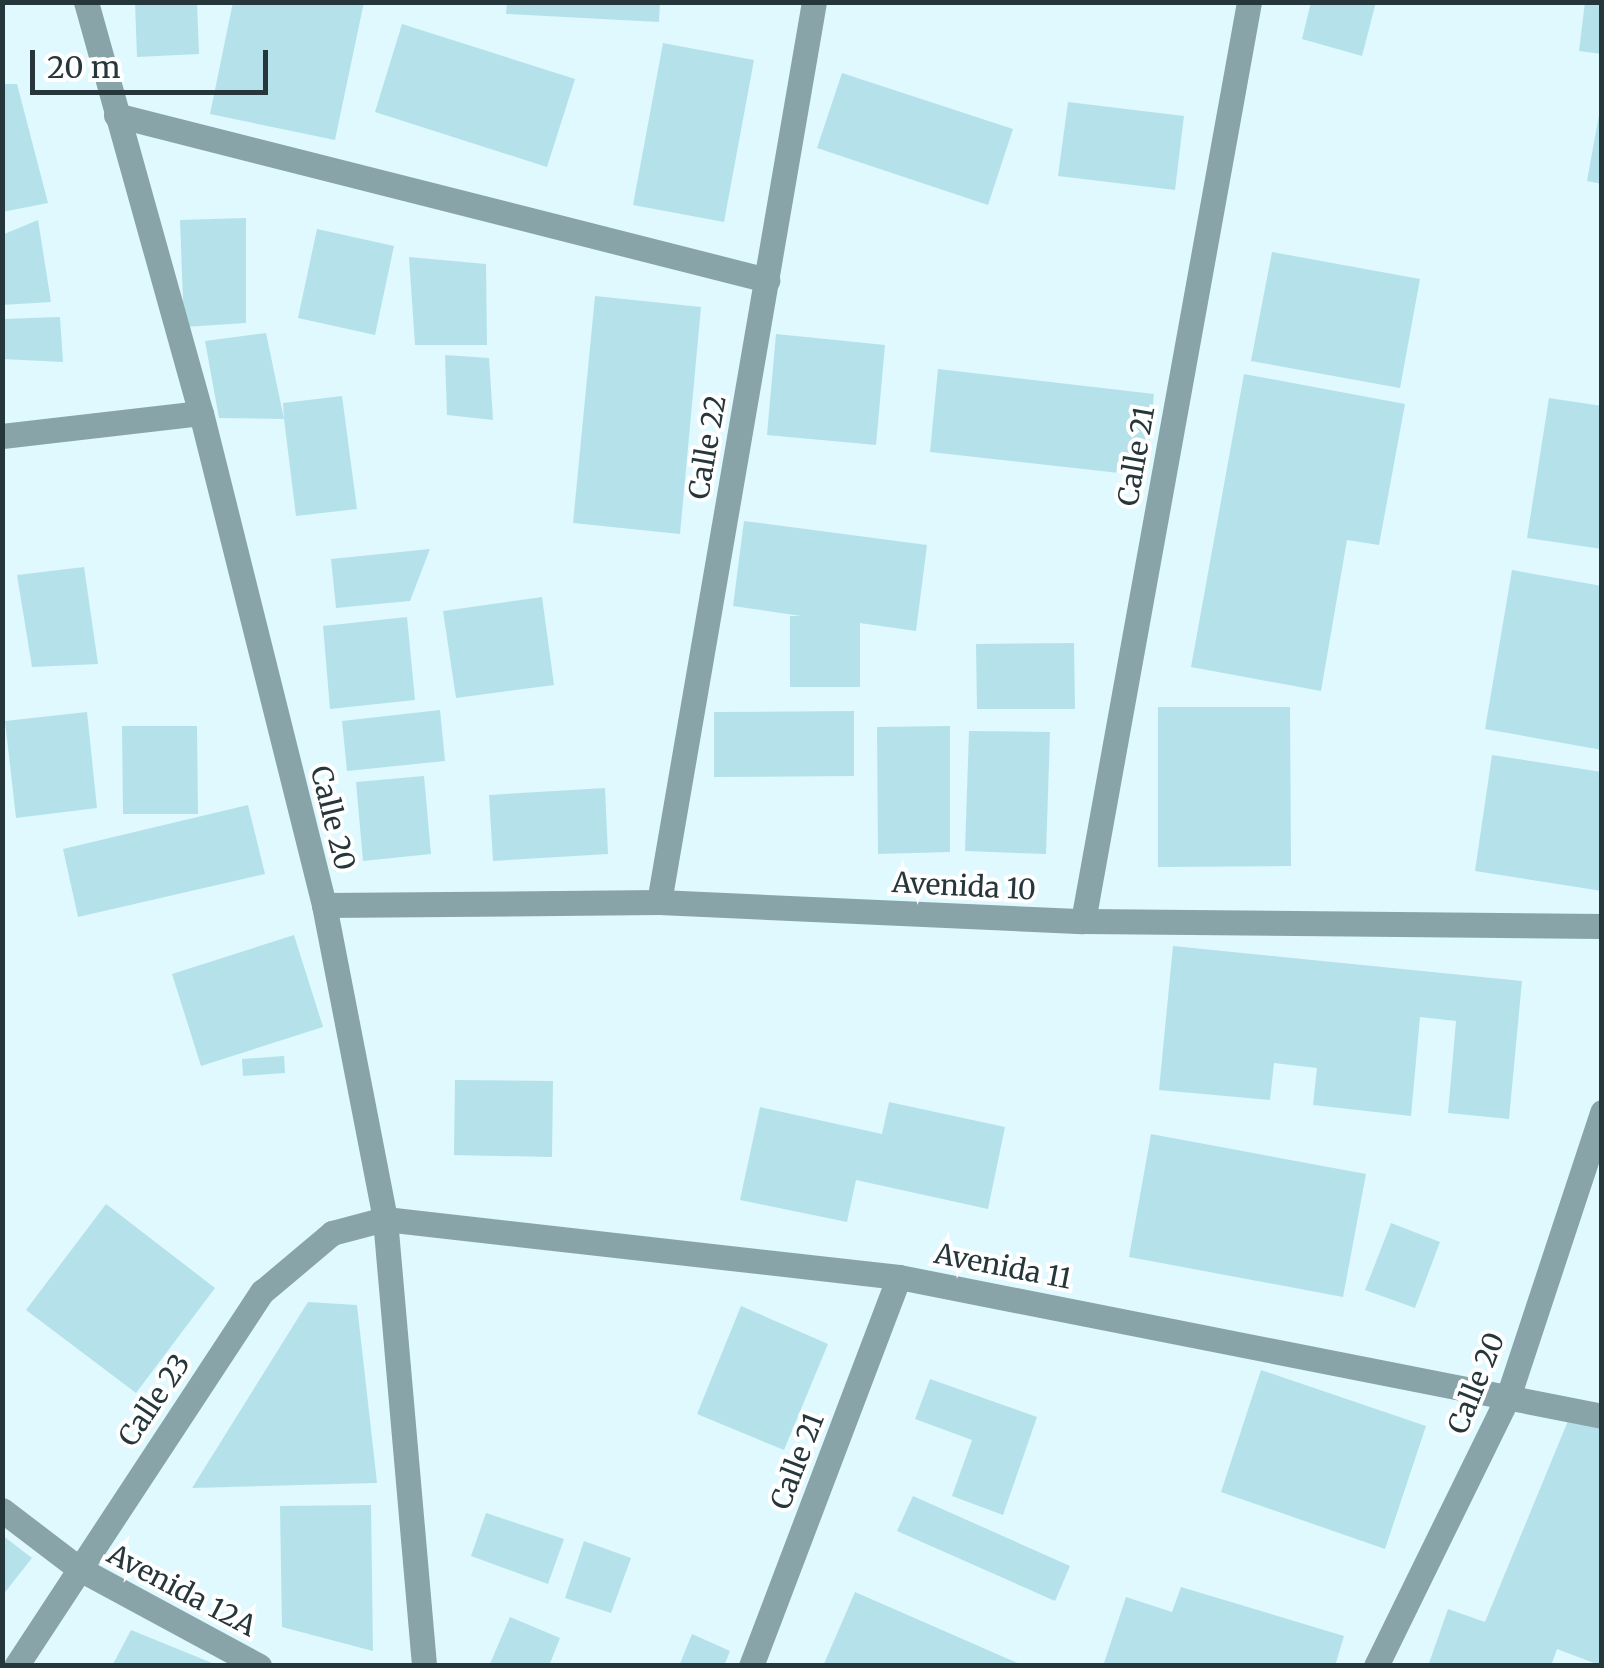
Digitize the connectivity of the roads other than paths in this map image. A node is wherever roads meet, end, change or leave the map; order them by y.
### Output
1 (86, 2) edge
2 (814, 2) edge
3 (1249, 2) edge
4 (116, 116) junction
5 (767, 280) junction
6 (200, 413) junction
7 (2, 436) edge
8 (660, 902) junction
9 (324, 906) junction
10 (1083, 921) junction
11 (1602, 926) edge
12 (1602, 1112) edge
13 (385, 1219) junction
14 (899, 1277) junction
15 (1509, 1394) junction
16 (1602, 1416) edge
17 (2, 1510) edge
18 (78, 1568) junction
19 (16, 1666) edge
20 (259, 1666) edge
21 (424, 1666) edge
22 (752, 1666) edge
23 (1376, 1666) edge

1 - 4 street, Calle 20
2 - 5 street, Calle 22
3 - 10 street, Calle 21
4 - 5 street
4 - 6 street, Calle 20
5 - 8 street, Calle 22
6 - 7 street
6 - 9 street, Calle 20
8 - 9 street, Avenida 10
8 - 10 street, Avenida 10
9 - 13 street, Calle 20
10 - 11 street, Avenida 10
12 - 15 street, Calle 20
13 - 14 street, Avenida 11
13 - 18 street, Calle 23
13 - 21 street, Calle 20
14 - 15 street, Avenida 11
14 - 22 street, Calle 21
15 - 16 street, Avenida 11
15 - 23 street, Calle 20
17 - 18 street, Avenida 12A
18 - 19 street, Calle 23
18 - 20 street, Avenida 12A

